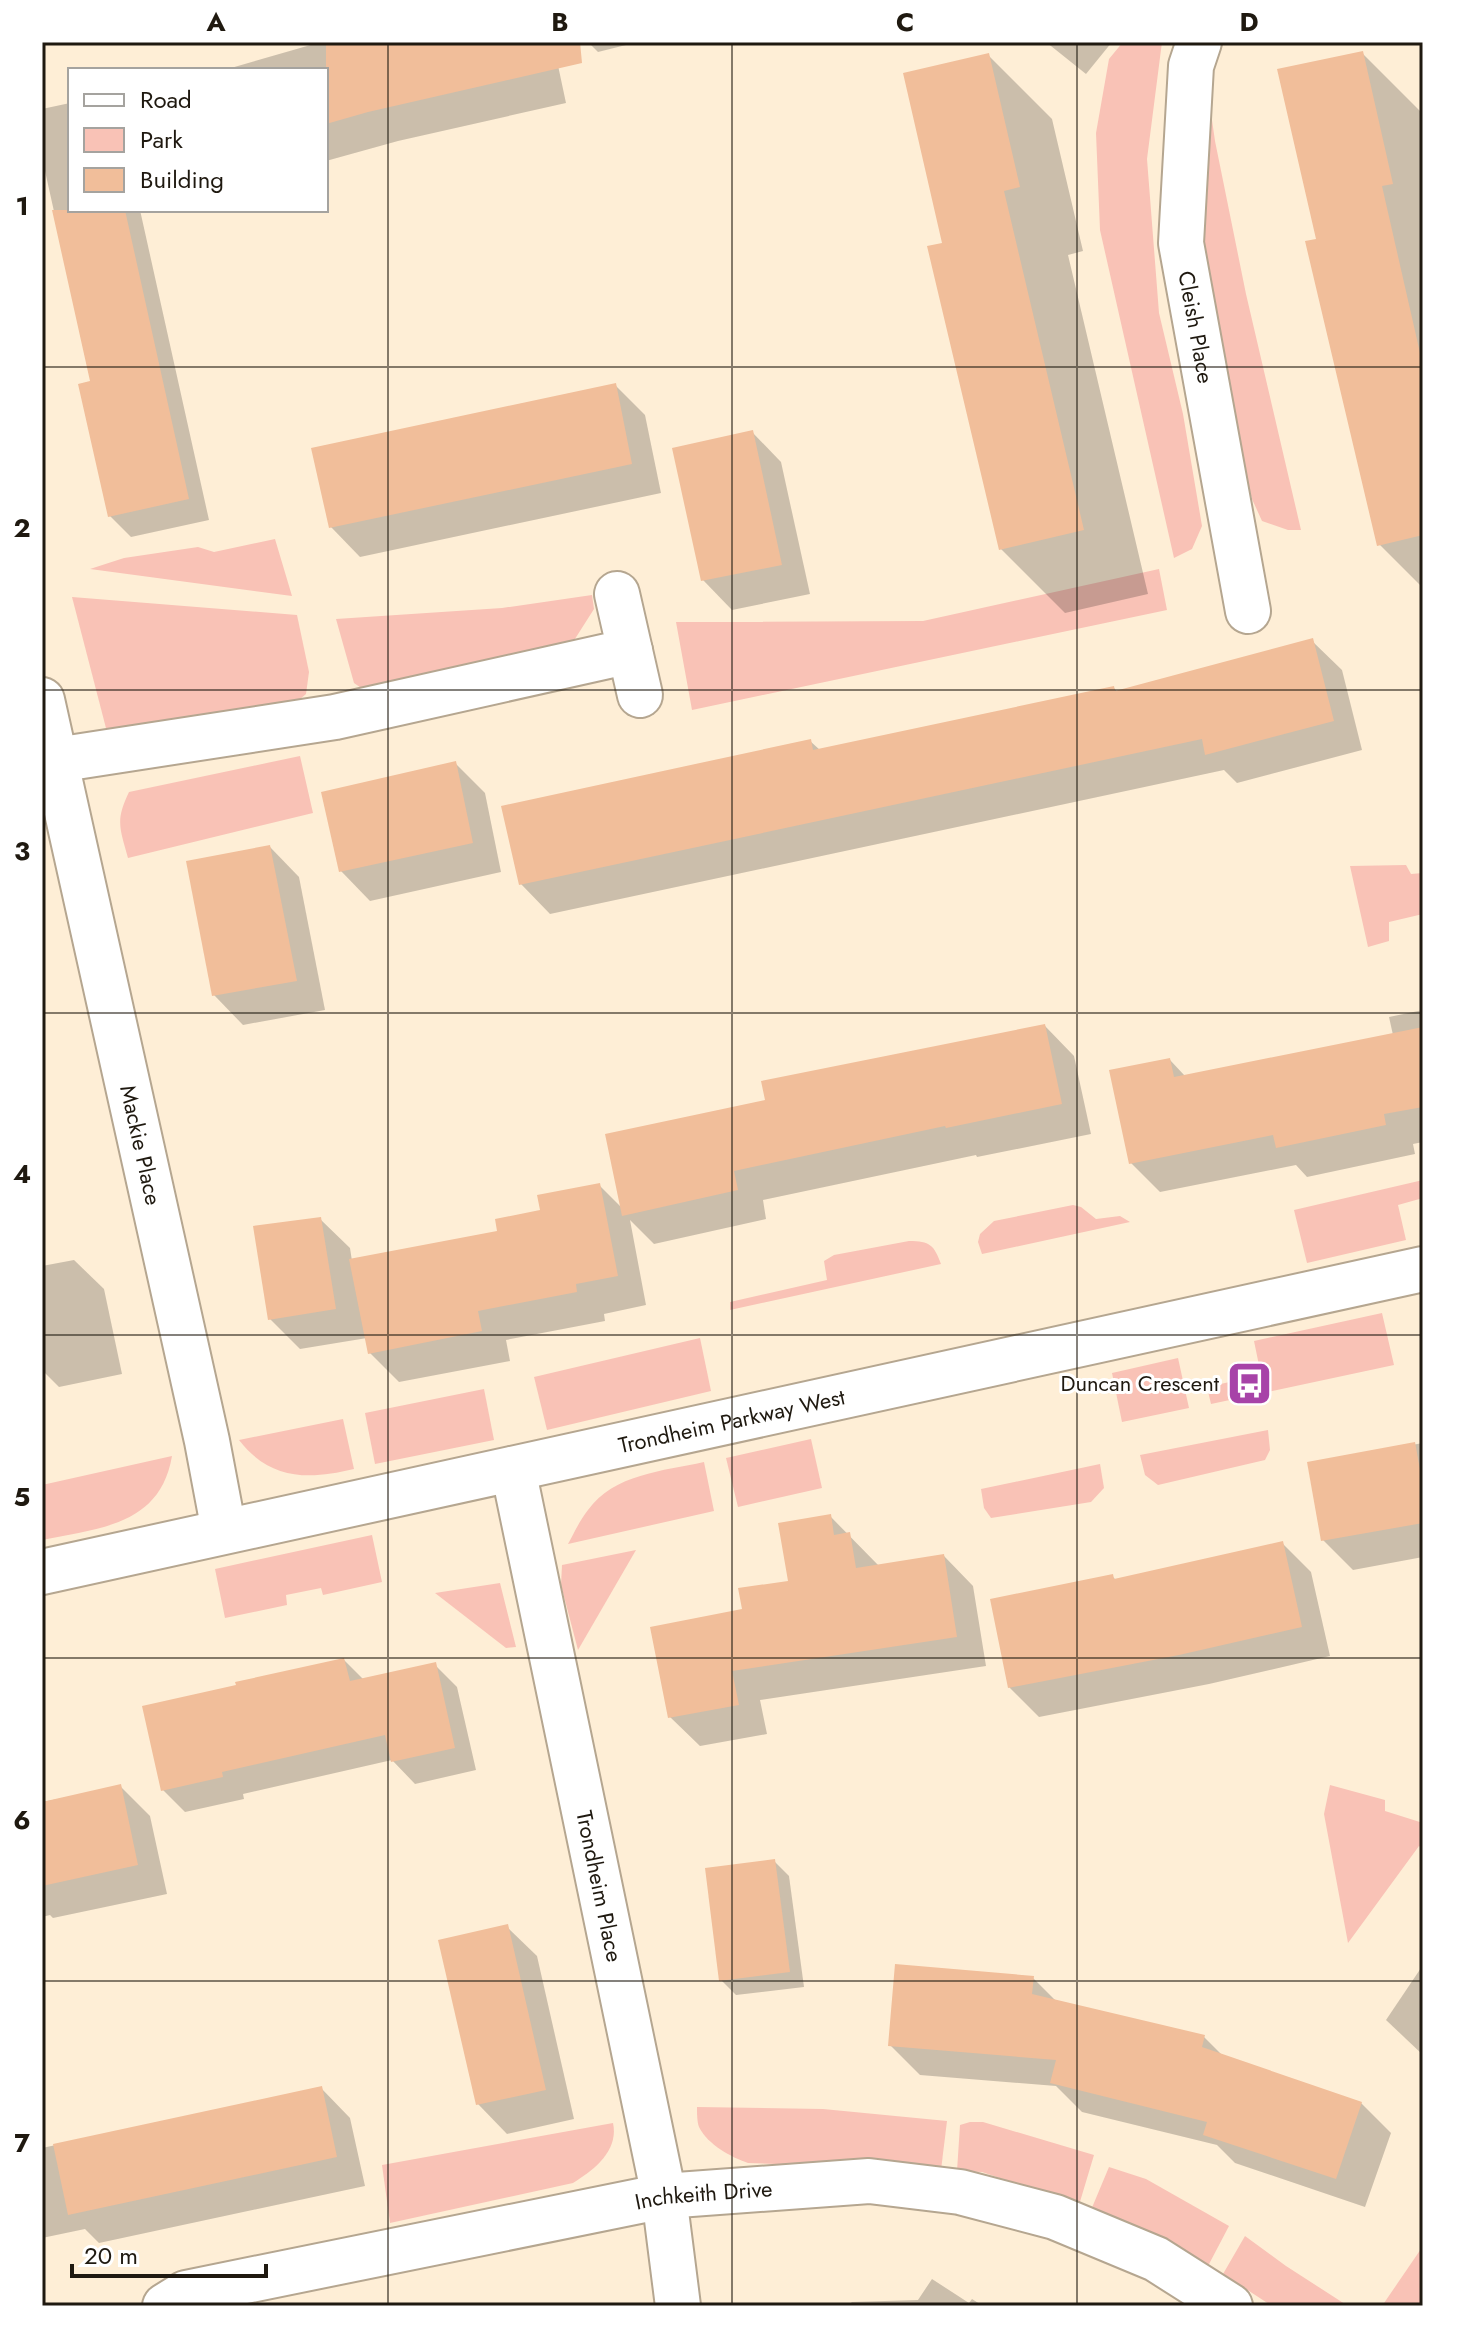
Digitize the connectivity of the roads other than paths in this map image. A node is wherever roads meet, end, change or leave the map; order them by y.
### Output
1 (1199, 42) edge
2 (617, 594) dead end
3 (1248, 611) dead end
4 (630, 651) junction
5 (640, 695) dead end
6 (42, 700) edge
7 (56, 760) junction
8 (1423, 1269) edge
9 (513, 1469) junction
10 (224, 1531) junction
11 (42, 1572) edge
12 (664, 2196) junction
13 (165, 2306) edge
14 (678, 2306) edge
15 (1230, 2306) edge

1 - 3 street, Cleish Place
2 - 4 street
4 - 5 street
4 - 7 street
6 - 7 street, Mackie Place
7 - 10 street, Mackie Place
8 - 9 street, Trondheim Parkway West
9 - 10 street, Trondheim Parkway West
9 - 12 street, Trondheim Place
10 - 11 street, Trondheim Parkway West
12 - 13 street, Inchkeith Drive
12 - 14 street, Trondheim Place
12 - 15 street, Inchkeith Drive

